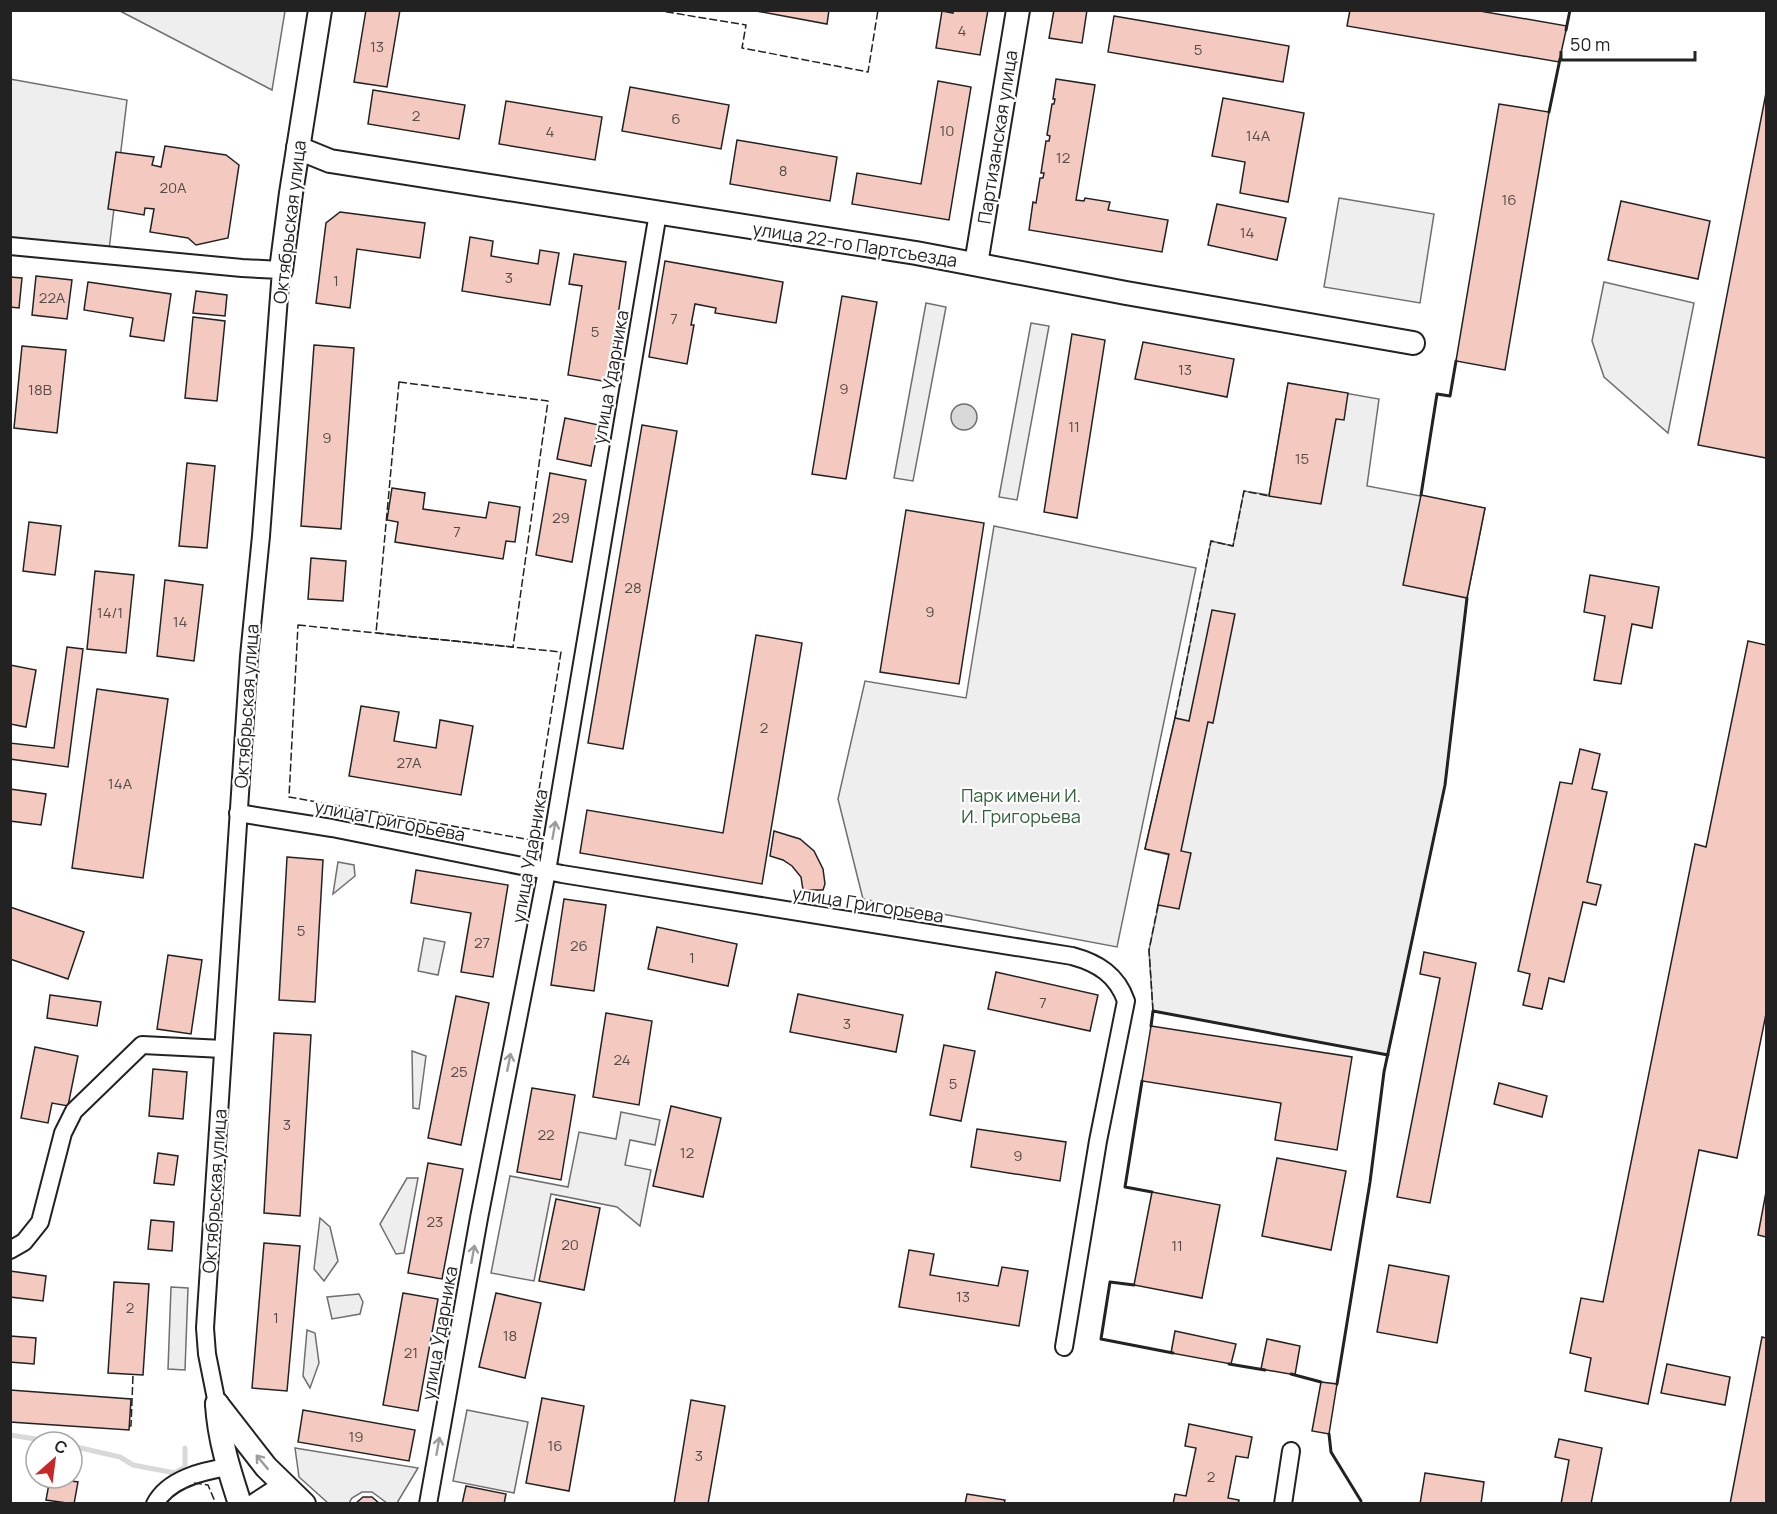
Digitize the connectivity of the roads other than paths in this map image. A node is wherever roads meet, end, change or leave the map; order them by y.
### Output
1 (320, 10) edge
2 (1018, 10) edge
3 (298, 148) junction
4 (658, 213) junction
5 (10, 246) edge
6 (976, 264) junction
7 (281, 270) junction
8 (1413, 343) dead end
9 (238, 813) junction
10 (547, 870) junction
11 (223, 1049) junction
12 (10, 1250) edge
13 (1064, 1347) dead end
14 (217, 1404) junction
15 (1291, 1451) dead end
16 (228, 1467) junction
17 (155, 1503) edge
18 (240, 1503) edge
19 (257, 1503) edge
20 (303, 1503) edge
21 (428, 1503) edge
22 (1283, 1503) edge

1 - 3 street, Октябрьская улица
2 - 6 street, Партизанская улица
3 - 4 street, улица 22-го Партсъезда
3 - 7 street, Октябрьская улица
4 - 6 street, улица 22-го Партсъезда
10 -> 4 street, улица Ударника
5 - 7 street
6 - 8 street, улица 22-го Партсъезда
7 - 9 street, Октябрьская улица
9 - 10 street, улица Григорьева
9 - 11 street, Октябрьская улица
10 - 13 street, улица Григорьева
21 -> 10 street, улица Ударника
11 - 12 street
11 - 14 street, Октябрьская улица
14 - 16 street, Октябрьская улица
20 -> 14 street, Октябрьская улица
15 - 22 street
16 - 17 street
16 - 18 street, Октябрьская улица
19 - 20 street

